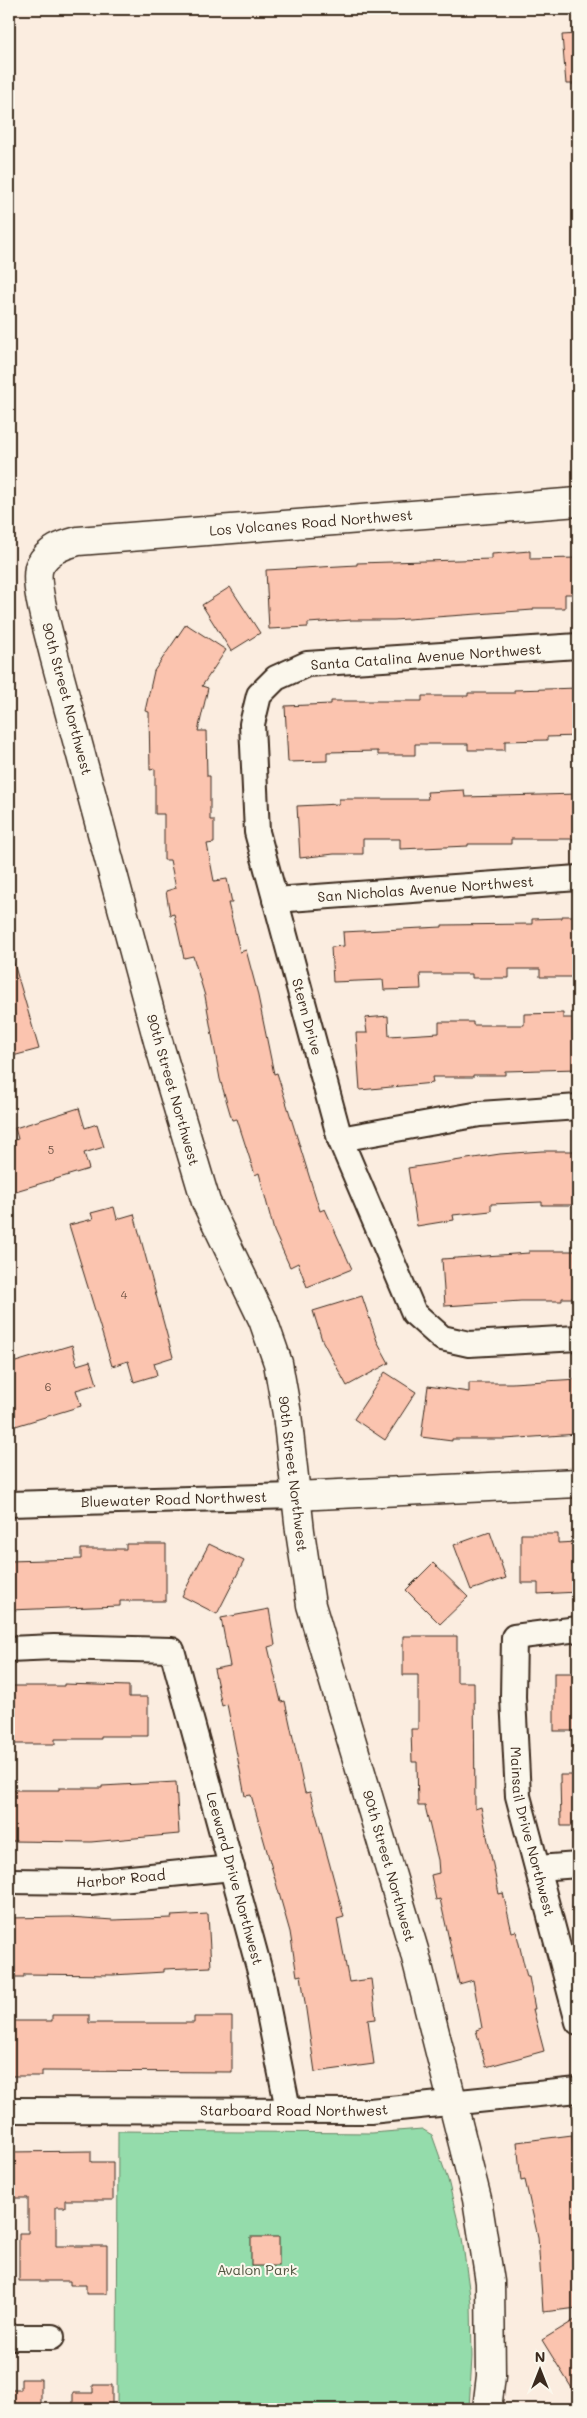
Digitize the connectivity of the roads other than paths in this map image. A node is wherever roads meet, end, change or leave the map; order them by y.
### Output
1 (578, 502) edge
2 (48, 555) joint
3 (578, 646) edge
4 (276, 678) joint
5 (578, 878) edge
6 (275, 900) junction
7 (578, 1107) edge
8 (340, 1138) junction
9 (578, 1338) edge
10 (578, 1483) edge
11 (295, 1496) junction
12 (9, 1504) edge
13 (578, 1629) edge
14 (9, 1649) edge
15 (578, 1865) edge
16 (232, 1868) junction
17 (538, 1868) junction
18 (9, 1881) edge
19 (578, 2022) edge
20 (578, 2090) edge
21 (452, 2103) junction
22 (288, 2109) junction
23 (9, 2110) edge
24 (9, 2337) edge
25 (52, 2337) dead end
26 (486, 2409) edge

1 - 2 street, Los Volcanes Road Northwest
2 - 11 street, 90th Street Northwest
3 - 4 street, Santa Catalina Avenue Northwest
4 - 6 street, Stern Drive
5 - 6 street, San Nicholas Avenue Northwest
6 - 8 street, Stern Drive
7 - 8 street
8 - 9 street, Stern Drive
10 - 11 street, Bluewater Road Northwest
11 - 12 street, Bluewater Road Northwest
11 - 21 street, 90th Street Northwest
13 - 17 street, Mainsail Drive Northwest
14 - 16 street, Leeward Drive Northwest
15 - 17 street
16 - 18 street, Harbor Road
16 - 22 street, Leeward Drive Northwest
17 - 19 street, Mainsail Drive Northwest
20 - 21 street, Starboard Road Northwest
21 - 22 street, Starboard Road Northwest
21 - 26 street, 90th Street Northwest
22 - 23 street, Starboard Road Northwest
24 - 25 street

